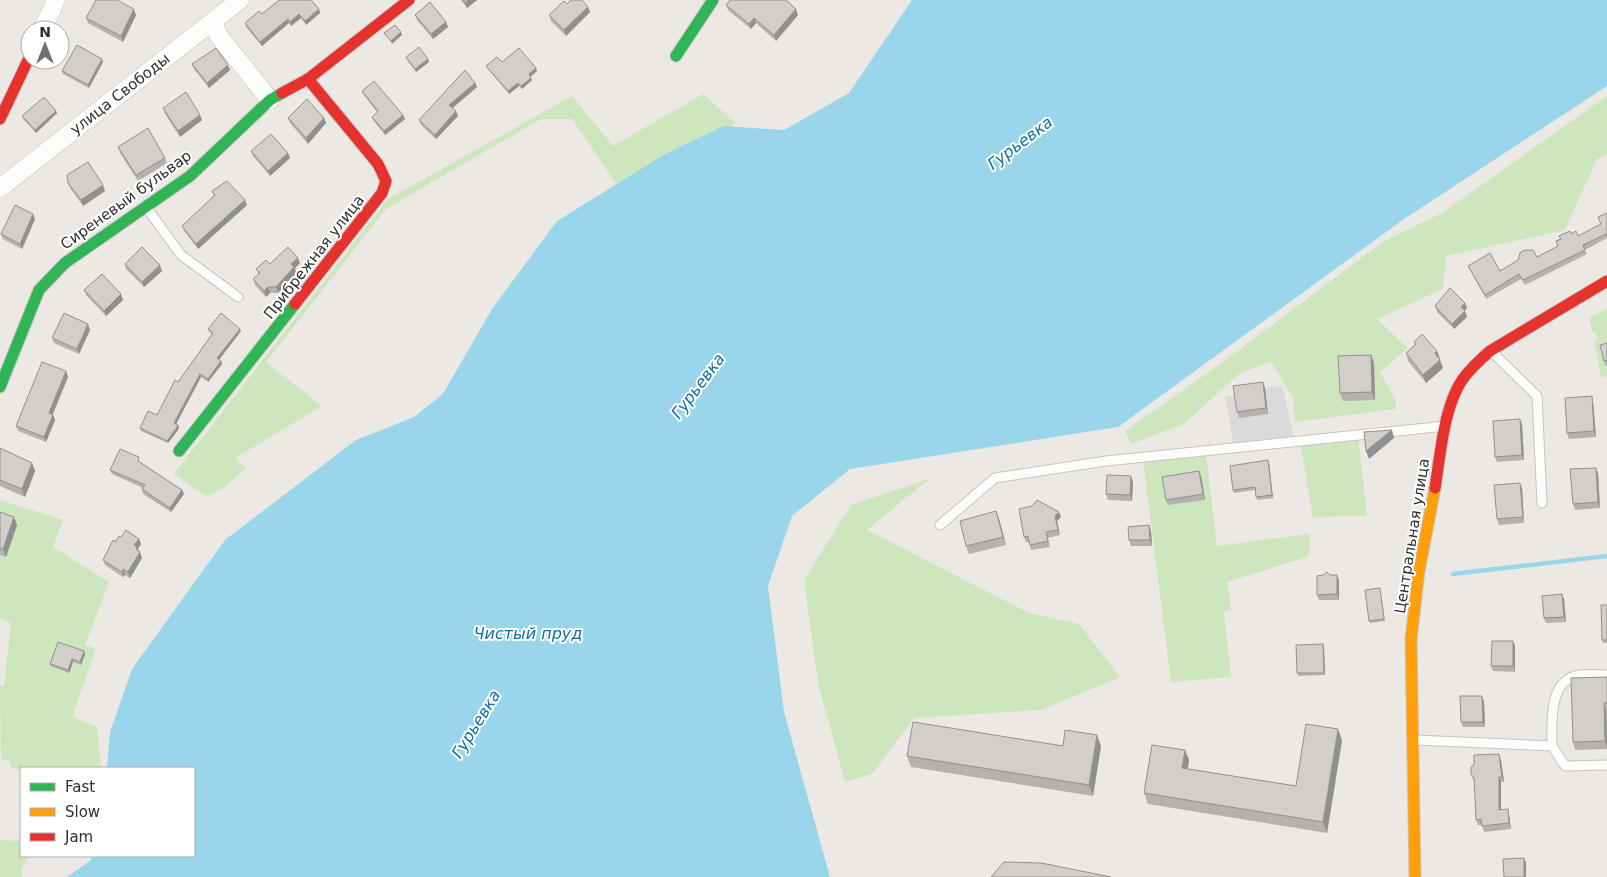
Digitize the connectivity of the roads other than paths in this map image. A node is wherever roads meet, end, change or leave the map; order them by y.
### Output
1 (56, 0) edge
2 (240, 0) edge
3 (408, 0) edge
4 (713, 0) edge
5 (47, 20) edge
6 (214, 22) junction
7 (676, 56) dead end
8 (23, 70) edge
9 (308, 79) junction
10 (270, 100) junction
11 (0, 119) edge
12 (0, 188) edge
13 (145, 207) junction
14 (1607, 281) edge
15 (238, 297) dead end
16 (1490, 350) junction
17 (0, 387) edge
18 (1446, 426) junction
19 (179, 451) dead end
20 (1542, 503) dead end
21 (940, 525) dead end
22 (1607, 675) edge
23 (1412, 740) junction
24 (1552, 746) junction
25 (1607, 765) edge
26 (1415, 877) edge

1 - 5 street
2 - 6 street, улица Свободы
3 - 9 street, Сиреневый бульвар
4 - 7 street
6 - 10 street
6 - 12 street, улица Свободы
8 - 11 street
9 - 10 street, Сиреневый бульвар
9 - 19 street, Прибрежная улица
10 - 13 street, Сиреневый бульвар
13 - 15 lane
13 - 17 street, Сиреневый бульвар
14 - 16 street, Центральная улица
16 - 18 street, Центральная улица
16 - 20 lane
18 - 21 lane
18 - 23 street, Центральная улица
22 - 24 lane
23 - 24 lane
23 - 26 street, Центральная улица
24 - 25 lane

